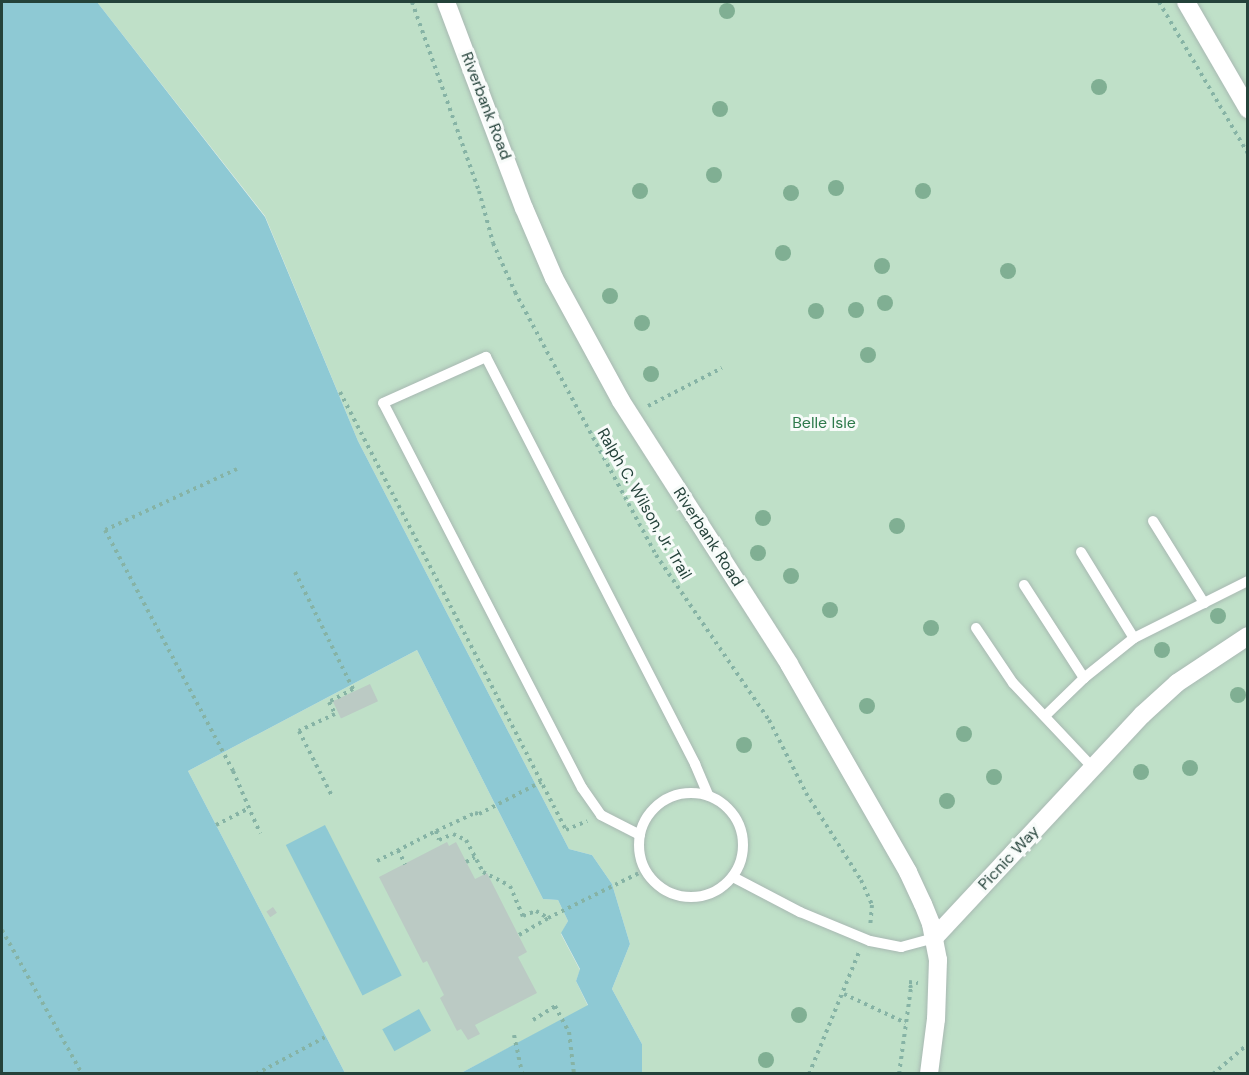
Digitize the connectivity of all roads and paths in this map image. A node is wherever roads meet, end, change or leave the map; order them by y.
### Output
1 (412, 2) edge
2 (446, 2) edge
3 (1159, 2) edge
4 (1186, 2) edge
5 (1248, 109) edge
6 (1248, 154) edge
7 (722, 368) dead end
8 (340, 392) dead end
9 (631, 417) junction
10 (237, 469) dead end
11 (1154, 521) dead end
12 (1081, 552) dead end
13 (295, 573) dead end
14 (1248, 581) edge
15 (1024, 585) dead end
16 (1204, 603) junction
17 (976, 628) dead end
18 (1248, 636) edge
19 (1134, 638) junction
20 (1084, 678) junction
21 (1046, 715) junction
22 (1093, 768) junction
23 (539, 783) junction
24 (708, 795) junction
25 (332, 796) dead end
26 (248, 809) junction
27 (601, 815) junction
28 (216, 825) dead end
29 (436, 831) junction
30 (260, 833) dead end
31 (640, 835) junction
32 (439, 840) junction
33 (442, 845) dead end
34 (398, 850) junction
35 (475, 857) junction
36 (377, 861) dead end
37 (466, 862) dead end
38 (405, 864) dead end
39 (645, 870) junction
40 (733, 877) junction
41 (548, 918) junction
42 (2, 930) edge
43 (519, 935) dead end
44 (934, 938) junction
45 (865, 939) junction
46 (909, 982) dead end
47 (843, 994) junction
48 (533, 1020) dead end
49 (906, 1023) junction
50 (514, 1035) dead end
51 (325, 1037) dead end
52 (1248, 1044) edge
53 (82, 1074) edge
54 (256, 1074) edge
55 (522, 1074) edge
56 (574, 1074) edge
57 (808, 1074) edge
58 (899, 1074) edge
59 (929, 1074) edge
60 (1213, 1074) edge

1 - 45 path, Ralph C. Wilson, Jr. Trail
2 - 9 street, Riverbank Road
3 - 6 path
4 - 5 street
7 - 9 path
8 - 23 path
9 - 44 street, Riverbank Road
10 - 26 path
11 - 16 lane
12 - 19 lane
13 - 25 path
14 - 16 lane
15 - 20 lane
16 - 19 lane
17 - 21 lane
18 - 22 street, Picnic Way
19 - 20 lane
20 - 21 lane
21 - 22 lane
22 - 44 street, Picnic Way
23 - 27 path
23 - 29 path
24 - 27 lane
24 - 31 lane
24 - 40 lane
26 - 28 path
26 - 30 path
27 - 31 lane
29 - 32 path
29 - 34 path
31 - 39 lane
32 - 33 path
32 - 35 path
34 - 36 path
34 - 38 path
35 - 37 path
35 - 41 path
39 - 40 lane
39 - 41 path
40 - 45 lane
41 - 43 path
42 - 53 path
44 - 45 lane
44 - 59 street, Riverbank Road
45 - 47 path, Ralph C. Wilson, Jr. Trail
46 - 49 path
47 - 49 path
47 - 57 path, Ralph C. Wilson, Jr. Trail
48 - 56 path
49 - 58 path
50 - 55 path
51 - 54 path
52 - 60 path

